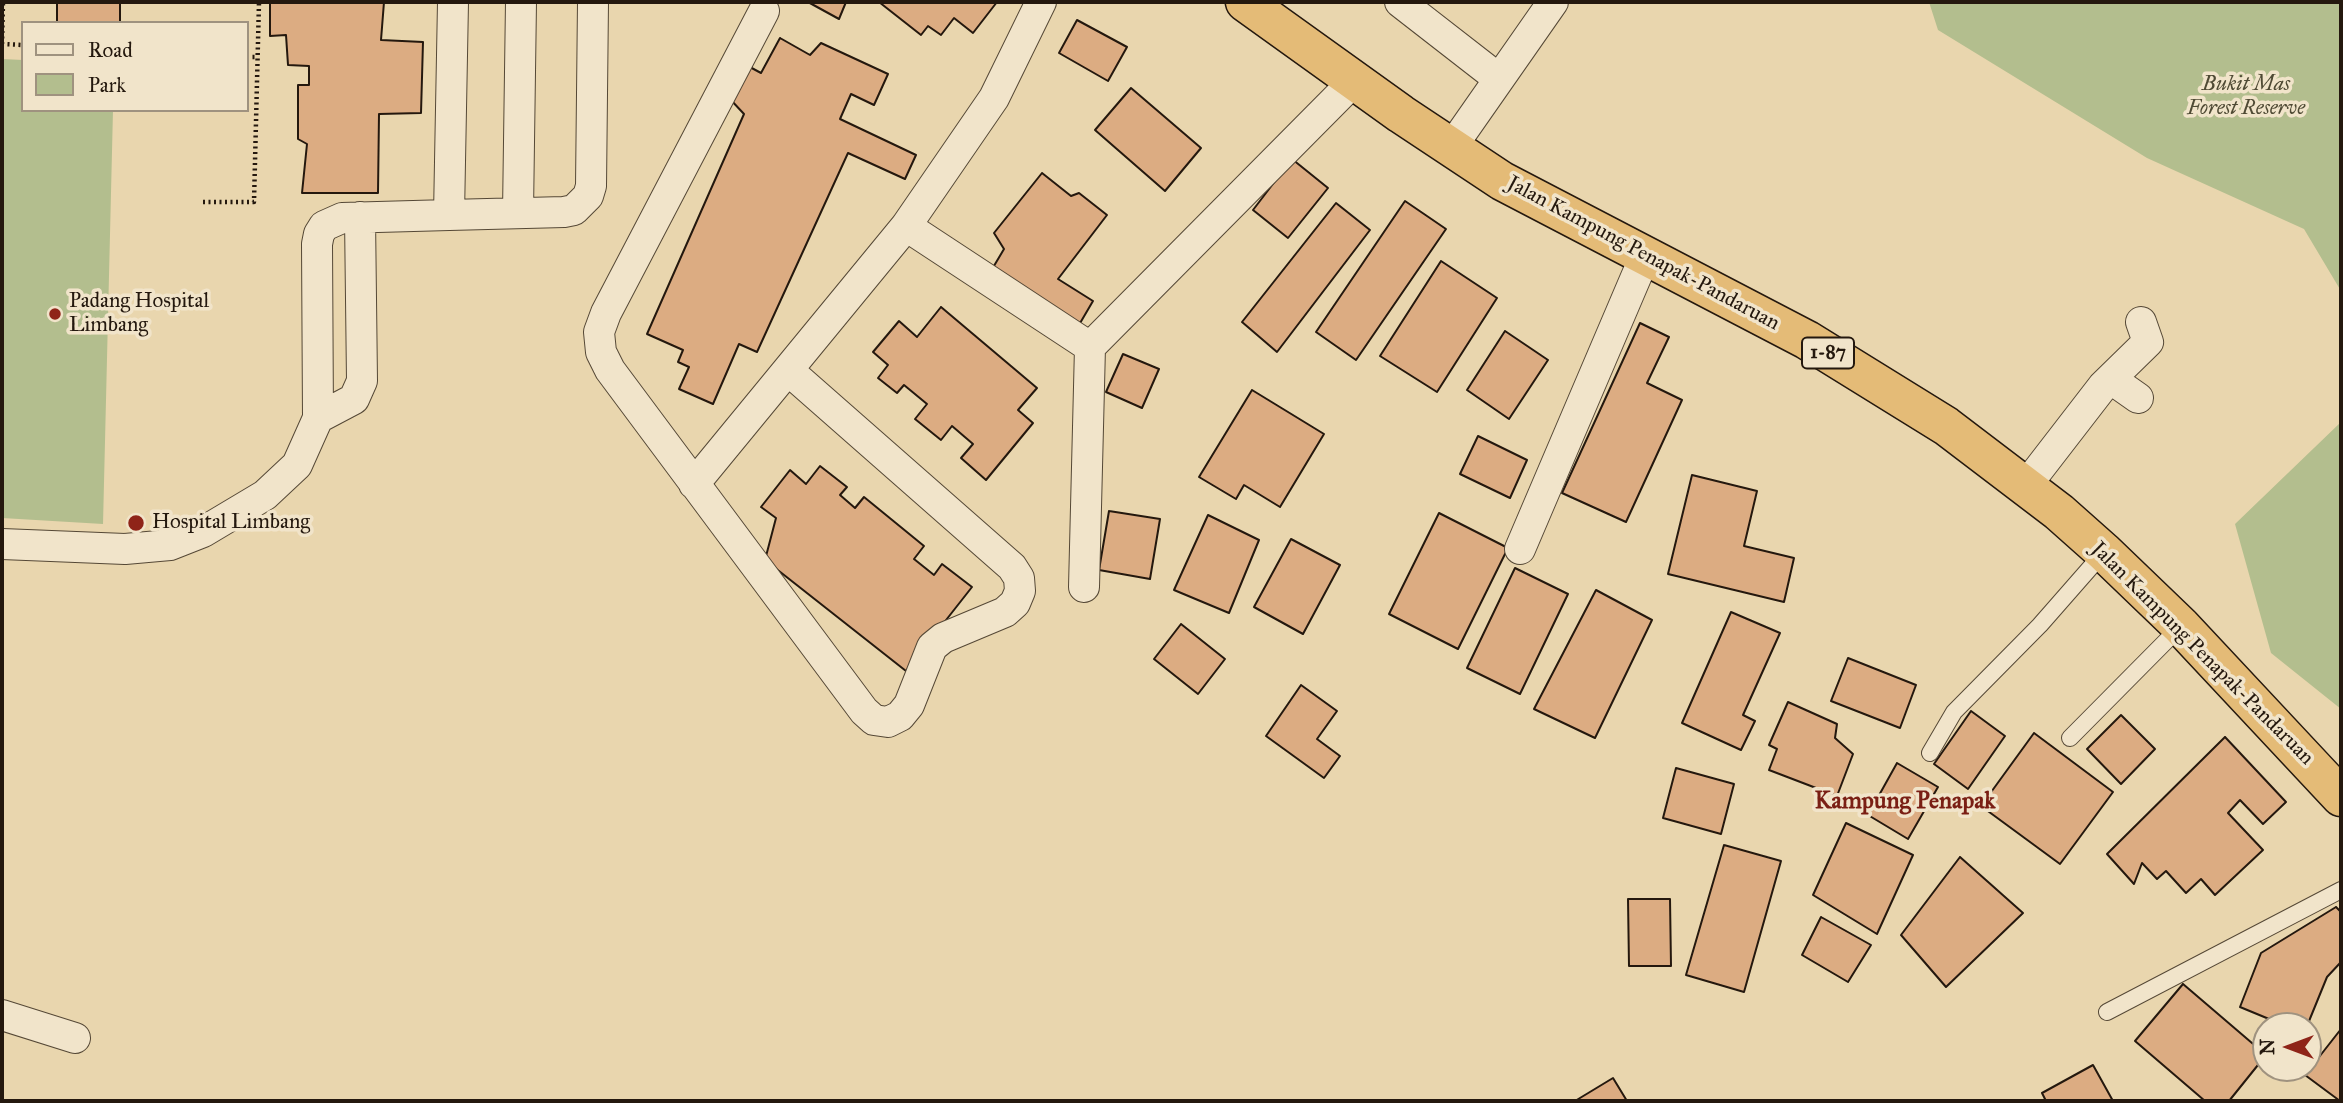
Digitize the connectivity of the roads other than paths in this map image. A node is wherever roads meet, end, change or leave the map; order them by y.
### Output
1 (453, 2) edge
2 (521, 2) edge
3 (593, 2) edge
4 (1041, 2) edge
5 (1245, 2) edge
6 (1400, 2) edge
7 (1553, 2) edge
8 (764, 11) dead end
9 (1499, 79) junction
10 (1354, 81) junction
11 (1451, 148) junction
12 (517, 212) junction
13 (449, 215) junction
14 (360, 217) junction
15 (906, 226) junction
16 (1646, 256) junction
17 (2141, 322) dead end
18 (1090, 347) junction
19 (789, 371) junction
20 (2111, 379) junction
21 (2138, 398) dead end
22 (318, 418) junction
23 (694, 484) junction
24 (2025, 487) junction
25 (2, 544) edge
26 (1520, 549) dead end
27 (2104, 552) junction
28 (1084, 587) dead end
29 (2181, 626) junction
30 (2070, 738) dead end
31 (1930, 753) dead end
32 (2341, 797) edge
33 (2341, 890) edge
34 (2107, 1012) dead end
35 (2, 1015) edge
36 (75, 1038) dead end

1 - 13 street
2 - 12 street
3 - 12 street
4 - 15 street
5 - 10 highway, Jalan Kampung Penapak-Pandaruan / 1-87
6 - 9 street
7 - 9 street
8 - 23 street
9 - 11 street
10 - 11 highway, Jalan Kampung Penapak-Pandaruan / 1-87
10 - 18 street
11 - 16 highway, Jalan Kampung Penapak-Pandaruan / 1-87
12 - 13 street
13 - 14 street
14 - 22 street
14 - 22 street
15 - 18 street
15 - 19 street
16 - 24 highway, Jalan Kampung Penapak-Pandaruan / 1-87
16 - 26 street
17 - 20 street
18 - 28 street
19 - 23 street
19 - 23 street
20 - 21 street
20 - 24 street
22 - 25 street
24 - 27 highway, Jalan Kampung Penapak-Pandaruan / 1-87
27 - 29 highway, Jalan Kampung Penapak-Pandaruan / 1-87
27 - 31 lane
29 - 30 lane
29 - 32 highway, Jalan Kampung Penapak-Pandaruan / 1-87
33 - 34 lane
35 - 36 street

